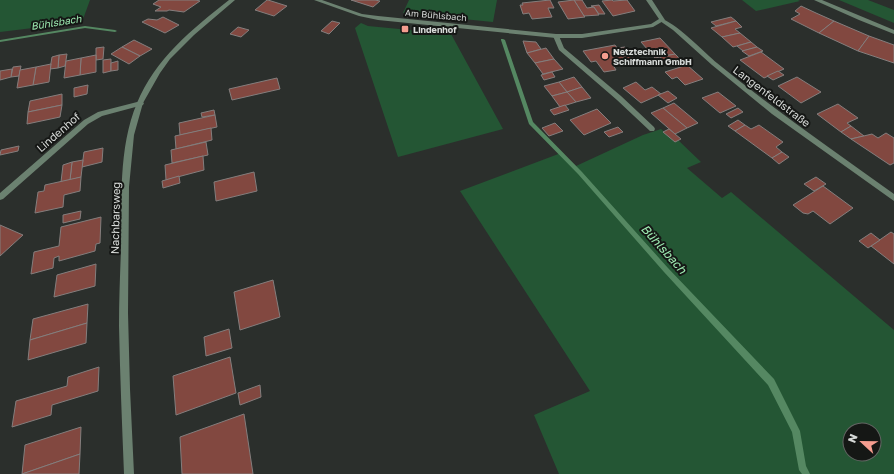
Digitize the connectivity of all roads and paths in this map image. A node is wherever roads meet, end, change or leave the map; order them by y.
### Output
1 (232, 0) edge
2 (316, 0) edge
3 (649, 0) edge
4 (817, 0) edge
5 (662, 20) junction
6 (894, 32) edge
7 (556, 36) junction
8 (141, 103) junction
9 (652, 129) dead end
10 (0, 197) edge
11 (894, 198) edge
12 (128, 474) edge

1 - 8 street, Nachbarsweg
2 - 7 street, Am Bühlsbach
3 - 5 street, Langenfeldstraße
4 - 6 street
5 - 7 street, Am Bühlsbach
5 - 11 street, Langenfeldstraße
7 - 9 street
8 - 10 street, Lindenhof
8 - 12 street, Nachbarsweg

